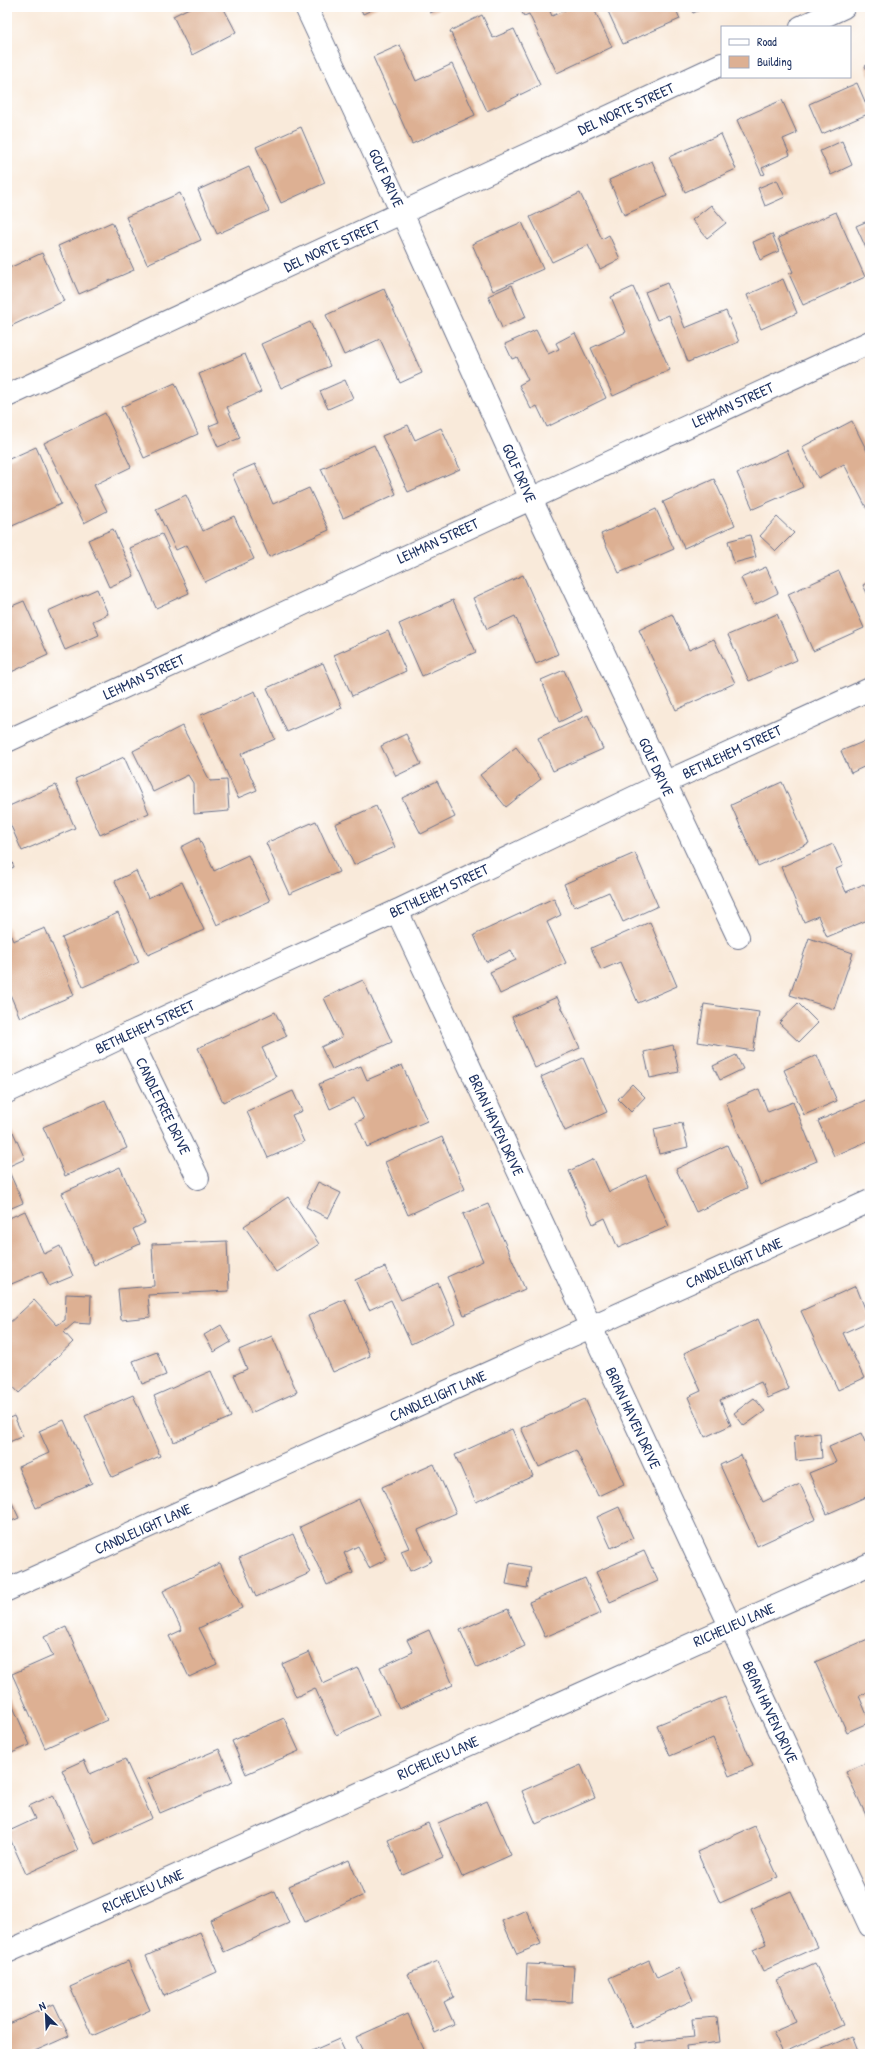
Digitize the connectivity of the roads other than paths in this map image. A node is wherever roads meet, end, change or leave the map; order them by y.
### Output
1 (306, 7) edge
2 (844, 7) edge
3 (803, 26) edge
4 (721, 64) edge
5 (402, 213) junction
6 (870, 342) edge
7 (7, 396) edge
8 (531, 499) junction
9 (870, 689) edge
10 (7, 741) edge
11 (664, 783) junction
12 (397, 911) junction
13 (738, 937) dead end
14 (128, 1034) junction
15 (7, 1092) edge
16 (198, 1178) dead end
17 (870, 1201) edge
18 (591, 1327) junction
19 (870, 1564) edge
20 (7, 1590) edge
21 (730, 1626) junction
22 (870, 1926) edge
23 (7, 1952) edge

1 - 5 street, GOLF DRIVE
2 - 3 street
4 - 5 street, DEL NORTE STREET
5 - 7 street, DEL NORTE STREET
5 - 8 street, GOLF DRIVE
6 - 8 street, LEHMAN STREET
8 - 10 street, LEHMAN STREET
8 - 11 street, GOLF DRIVE
9 - 11 street, BETHLEHEM STREET
11 - 12 street, BETHLEHEM STREET
11 - 13 street, GOLF DRIVE
12 - 14 street, BETHLEHEM STREET
12 - 18 street, BRIAN HAVEN DRIVE
14 - 15 street, BETHLEHEM STREET
14 - 16 street, CANDLETREE DRIVE
17 - 18 street, CANDLELIGHT LANE
18 - 20 street, CANDLELIGHT LANE
18 - 21 street, BRIAN HAVEN DRIVE
19 - 21 street, RICHELIEU LANE
21 - 22 street, BRIAN HAVEN DRIVE
21 - 23 street, RICHELIEU LANE

